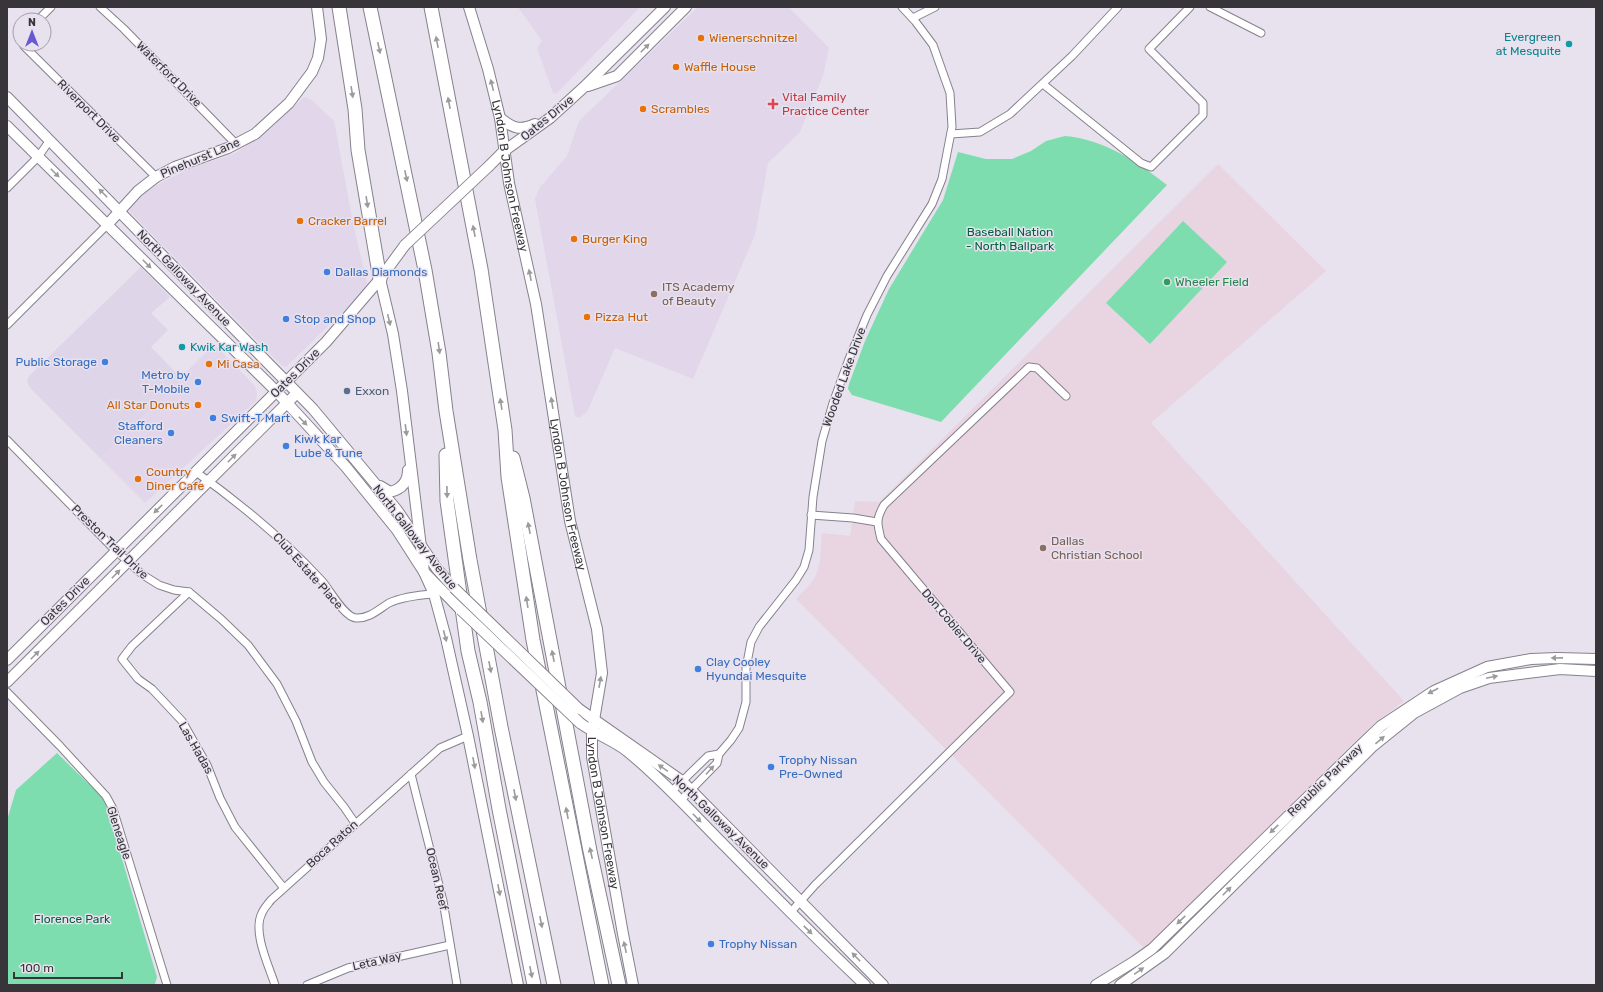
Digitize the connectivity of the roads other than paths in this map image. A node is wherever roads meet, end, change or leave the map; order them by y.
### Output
1 (100, 7) edge
2 (317, 7) edge
3 (339, 7) edge
4 (370, 7) edge
5 (431, 7) edge
6 (469, 7) edge
7 (665, 7) edge
8 (686, 7) edge
9 (902, 7) edge
10 (935, 7) edge
11 (1118, 7) edge
12 (1190, 7) edge
13 (1210, 7) edge
14 (913, 18) junction
15 (1261, 33) dead end
16 (31, 52) edge
17 (1043, 84) junction
18 (583, 88) junction
19 (7, 96) edge
20 (500, 118) junction
21 (550, 118) junction
22 (7, 126) edge
23 (950, 134) junction
24 (50, 140) junction
25 (236, 144) junction
26 (504, 151) junction
27 (38, 157) junction
28 (156, 177) junction
29 (7, 188) edge
30 (119, 210) junction
31 (107, 224) junction
32 (380, 279) junction
33 (191, 286) junction
34 (179, 295) junction
35 (7, 325) edge
36 (286, 382) junction
37 (276, 392) junction
38 (297, 393) junction
39 (1066, 396) dead end
40 (286, 404) junction
41 (446, 411) junction
42 (506, 430) junction
43 (7, 440) edge
44 (409, 452) junction
45 (196, 472) junction
46 (370, 479) junction
47 (209, 482) junction
48 (811, 515) junction
49 (877, 522) junction
50 (420, 545) junction
51 (116, 551) junction
52 (128, 561) junction
53 (424, 572) junction
54 (189, 592) junction
55 (434, 594) junction
56 (457, 603) junction
57 (477, 611) junction
58 (439, 613) junction
59 (1596, 659) edge
60 (7, 660) edge
61 (1596, 671) edge
62 (7, 682) edge
63 (7, 692) edge
64 (593, 720) junction
65 (592, 732) junction
66 (468, 736) junction
67 (610, 741) junction
68 (719, 754) junction
69 (592, 757) junction
70 (411, 774) junction
71 (682, 781) junction
72 (691, 791) junction
73 (671, 792) junction
74 (680, 801) junction
75 (355, 823) junction
76 (283, 887) junction
77 (801, 901) junction
78 (790, 912) junction
79 (450, 945) junction
80 (167, 985) edge
81 (276, 985) edge
82 (307, 985) edge
83 (457, 985) edge
84 (518, 985) edge
85 (534, 985) edge
86 (554, 985) edge
87 (602, 985) edge
88 (619, 985) edge
89 (633, 985) edge
90 (865, 985) edge
91 (883, 985) edge
92 (1096, 985) edge
93 (1120, 985) edge

1 - 25 street, Waterford Drive
2 - 25 main road, Pinehurst Lane
3 -> 32 highway
4 -> 41 highway
42 -> 5 highway
20 -> 6 main road, Lyndon B Johnson Freeway
7 - 18 main road, Oates Drive
18 -> 8 main road, Oates Drive
9 - 14 street, Wooded Lake Drive
10 - 14 street
11 - 17 street
12 - 17 street
13 - 15 street
14 - 23 street, Wooded Lake Drive
16 - 28 street, Riverport Drive
17 - 23 street
18 - 21 main road, Oates Drive
19 - 24 main road, North Galloway Avenue
20 - 21 main road
20 - 26 main road, Lyndon B Johnson Freeway
21 - 26 main road, Oates Drive
22 - 27 main road, North Galloway Avenue
23 - 48 street, Wooded Lake Drive
24 - 27 street
30 -> 24 main road, North Galloway Avenue
25 - 28 main road, Pinehurst Lane
26 - 32 main road, Oates Drive, bridge
64 -> 26 main road, Lyndon B Johnson Freeway
27 - 29 street
27 -> 31 main road, North Galloway Avenue
28 - 30 main road, Pinehurst Lane
30 - 31 main road, Pinehurst Lane
30 - 33 main road, North Galloway Avenue
31 -> 34 main road, North Galloway Avenue
31 - 35 street, Pinehurst Lane
32 - 36 main road, Oates Drive
32 -> 44 main road
33 - 34 main road
33 - 36 main road, North Galloway Avenue
34 - 37 main road, North Galloway Avenue
36 - 37 main road, Oates Drive
36 - 38 main road, North Galloway Avenue
37 - 40 main road, North Galloway Avenue
37 - 45 main road, Oates Drive
38 - 40 main road, Oates Drive
38 - 46 main road, North Galloway Avenue
39 - 49 street
47 -> 40 main road, Oates Drive
40 -> 53 main road, North Galloway Avenue
41 -> 85 highway
41 -> 86 highway
87 -> 42 highway
88 -> 42 highway
43 - 51 street, Preston Trail Drive
44 - 46 main road
44 - 50 main road
45 - 47 street, Club Estate Place
45 -> 51 main road, Oates Drive
46 - 50 main road, North Galloway Avenue
47 - 52 main road, Oates Drive
47 - 55 street, Club Estate Place
48 - 49 street
48 - 68 street, Wooded Lake Drive
49 - 77 street, Don Cobler Drive
50 - 53 main road
50 - 57 main road, North Galloway Avenue, bridge
51 - 52 street, Preston Trail Drive
51 - 60 main road, Oates Drive
52 - 54 street, Preston Trail Drive
62 -> 52 main road, Oates Drive
53 - 55 main road
53 - 56 main road, North Galloway Avenue
54 - 75 street, Preston Trail Drive
54 - 76 street, Las Hadas
55 - 58 main road
56 - 57 main road, bridge
56 - 58 main road
56 - 65 main road, North Galloway Avenue, bridge
57 - 64 main road, North Galloway Avenue, bridge
58 -> 66 main road
59 -> 92 main road, Republic Parkway
93 -> 61 main road, Republic Parkway
63 - 80 street, Gleneagle
64 - 65 main road, Lyndon B Johnson Freeway
71 -> 64 main road, North Galloway Avenue
65 - 67 main road, North Galloway Avenue
65 - 69 main road, Lyndon B Johnson Freeway
66 - 70 street, Boca Raton
66 -> 84 main road
67 - 69 main road
67 - 73 main road, North Galloway Avenue
68 - 71 street, Wooded Lake Drive
72 -> 68 street, Wooded Lake Drive
89 -> 69 main road, Lyndon B Johnson Freeway
70 - 75 street, Boca Raton
70 - 79 street, Ocean Reef
71 - 72 main road, North Galloway Avenue
71 - 73 street, Wooded Lake Drive
72 - 74 street, Wooded Lake Drive
72 - 77 main road, North Galloway Avenue
73 - 74 main road, North Galloway Avenue
74 -> 78 main road, North Galloway Avenue
75 - 76 street, Boca Raton
76 - 81 street, Boca Raton
77 - 78 street, Don Cobler Drive
91 -> 77 main road, North Galloway Avenue
78 -> 90 main road, North Galloway Avenue
79 - 82 street, Leta Way
79 - 83 street, Ocean Reef

